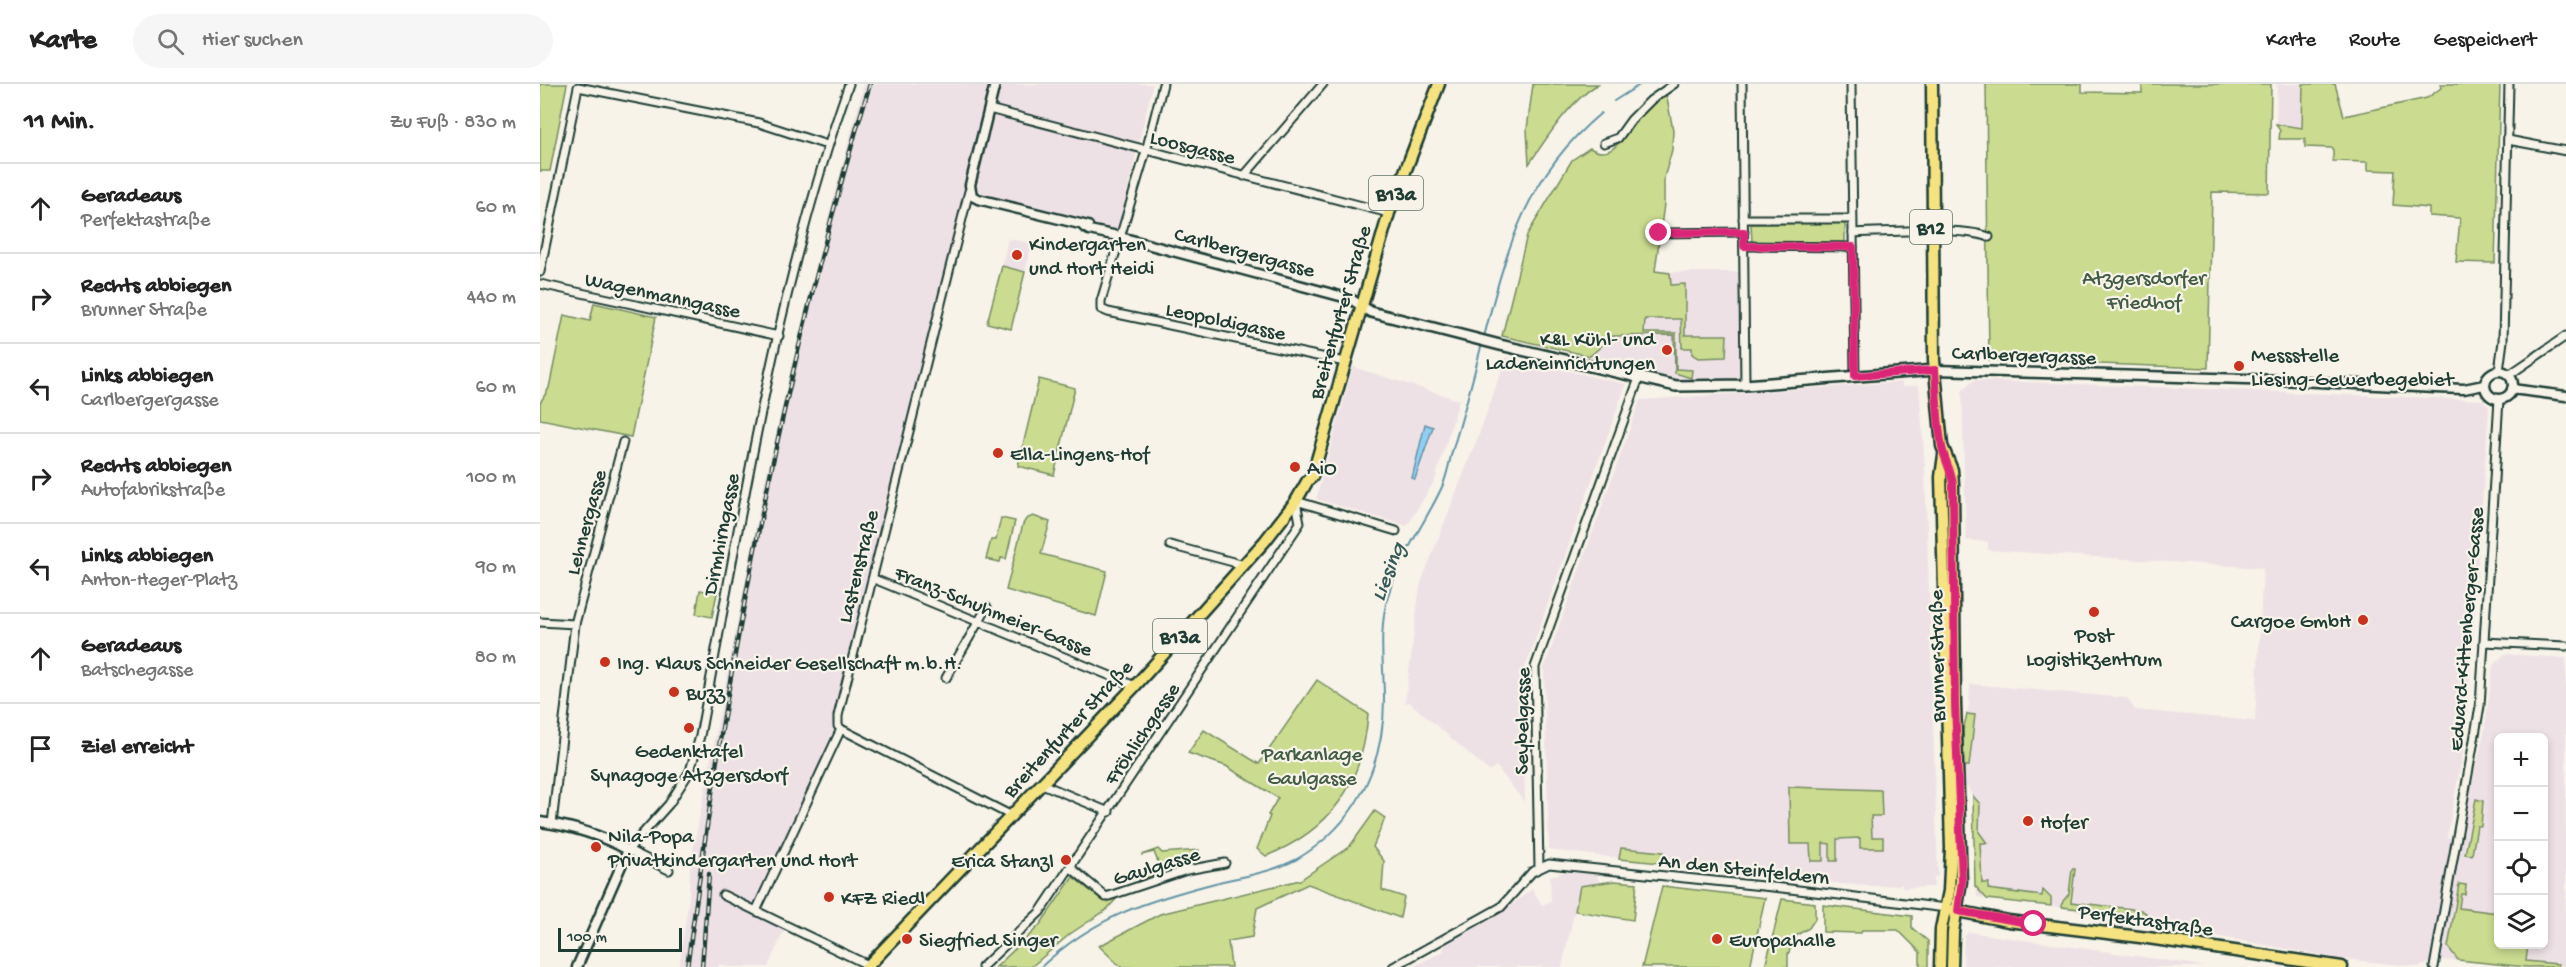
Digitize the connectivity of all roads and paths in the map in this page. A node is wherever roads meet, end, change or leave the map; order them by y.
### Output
1 (849, 84) edge
2 (995, 84) edge
3 (1162, 84) edge
4 (1323, 84) edge
5 (1439, 84) edge
6 (1674, 84) edge
7 (1742, 84) edge
8 (1851, 84) edge
9 (1932, 84) edge
10 (2509, 84) edge
11 (989, 109) junction
12 (2508, 140) junction
13 (1605, 143) dead end
14 (827, 145) junction
15 (1146, 151) junction
16 (2566, 151) edge
17 (1244, 176) junction
18 (969, 191) junction
19 (1389, 213) junction
20 (1743, 219) junction
21 (1852, 219) junction
22 (1931, 231) junction
23 (1744, 232) junction
24 (1853, 232) junction
25 (1659, 233) dead end
26 (1117, 236) junction
27 (1989, 237) dead end
28 (1744, 246) junction
29 (1853, 247) junction
30 (540, 272) edge
31 (540, 284) edge
32 (1361, 306) junction
33 (779, 336) junction
34 (2566, 336) edge
35 (1345, 362) junction
36 (1935, 370) junction
37 (2499, 371) junction
38 (2509, 375) junction
39 (1855, 376) junction
40 (1640, 378) junction
41 (1745, 385) junction
42 (2484, 385) junction
43 (2512, 389) junction
44 (2566, 396) edge
45 (2499, 399) junction
46 (623, 442) dead end
47 (1944, 454) junction
48 (1296, 501) junction
49 (1396, 531) dead end
50 (1170, 545) dead end
51 (1244, 565) junction
52 (874, 579) junction
53 (987, 607) dead end
54 (980, 621) junction
55 (540, 622) edge
56 (576, 624) junction
57 (2484, 642) junction
58 (2566, 646) edge
59 (946, 678) dead end
60 (1134, 686) junction
61 (841, 729) junction
62 (1042, 784) junction
63 (1109, 812) junction
64 (1012, 816) junction
65 (540, 822) edge
66 (552, 824) junction
67 (628, 850) junction
68 (1225, 863) dead end
69 (1071, 867) junction
70 (1539, 867) junction
71 (669, 870) dead end
72 (723, 896) dead end
73 (1946, 908) junction
74 (756, 911) junction
75 (1958, 911) junction
76 (577, 967) edge
77 (869, 967) edge
78 (982, 967) edge
79 (1393, 967) edge
80 (1940, 967) edge
81 (1952, 967) edge
82 (2342, 967) edge
83 (2434, 967) edge

1 - 14 street, Dirmhirngasse
2 - 11 street, Lastenstraße
3 - 15 street
4 - 17 street
5 - 19 main road, Breitenfurter Straße / B13a
6 - 13 street
7 - 20 street
8 - 21 street
9 - 22 main road, Brunner Straße / B12
10 - 12 street
11 - 15 street, Loosgasse
11 - 18 street, Lastenstraße
12 - 16 street
12 - 37 street
14 - 30 street
14 - 33 street, Dirmhirngasse
15 - 17 street, Loosgasse
15 - 26 street
17 - 19 street, Loosgasse
18 - 26 street, Carlbergergasse
18 - 52 street, Lastenstraße
19 - 32 main road, Breitenfurter Straße / B13a
20 - 21 street
20 - 23 street
21 - 24 street
22 - 24 street
22 - 27 street
22 - 36 main road, Brunner Straße / B12
23 - 25 street
23 - 28 street
24 - 29 street
26 - 32 street, Carlbergergasse
26 - 35 street, Leopoldigasse
28 - 29 street
28 - 41 street
29 - 39 street
31 - 33 street, Wagenmanngasse
32 - 35 main road, Breitenfurter Straße / B13a
32 - 40 main road, Carlbergergasse
33 - 67 street, Dirmhirngasse
34 - 38 street
35 - 48 main road, Breitenfurter Straße / B13a
36 - 39 main road, Carlbergergasse
36 - 42 street, Carlbergergasse
36 - 47 main road, Brunner Straße / B12
37 - 38 street
37 - 42 street
38 - 43 street
39 - 41 main road, Carlbergergasse
40 - 41 main road, Carlbergergasse
40 - 70 street, Seybelgasse
42 - 45 street
43 - 44 street
43 - 45 street
45 - 57 street, Eduard-Kittenberger-Gasse
46 - 56 street, Lehnergasse
47 - 73 main road, Brunner Straße / B12
47 - 75 main road, Brunner Straße / B12
48 - 49 street
48 - 51 main road, Breitenfurter Straße / B13a
48 - 63 street, Fröhlichgasse
50 - 51 street
51 - 60 main road, Breitenfurter Straße / B13a
52 - 54 street, Franz-Schuhmeier-Gasse
52 - 61 street, Lastenstraße
53 - 54 street
54 - 59 street
54 - 60 street, Franz-Schuhmeier-Gasse
55 - 56 street
56 - 66 street, Lehnergasse
57 - 58 street
57 - 83 street, Eduard-Kittenberger-Gasse
60 - 62 main road, Breitenfurter Straße / B13a
61 - 64 street
61 - 74 street, Lastenstraße
62 - 63 street
62 - 64 main road, Breitenfurter Straße / B13a
63 - 69 street, Fröhlichgasse
64 - 77 main road, Breitenfurter Straße / B13a
65 - 66 street
66 - 67 street
67 - 71 street
67 - 76 street, Dirmhirngasse
68 - 69 street, Gaulgasse
69 - 78 street, Fröhlichgasse
70 - 73 street, An den Steinfeldern
70 - 79 street
72 - 74 street
73 - 75 main road, Perfektastraße
73 - 80 main road, Brunner Straße / B12
74 - 77 street
75 - 81 main road, Brunner Straße / B12
75 - 82 main road, Perfektastraße

